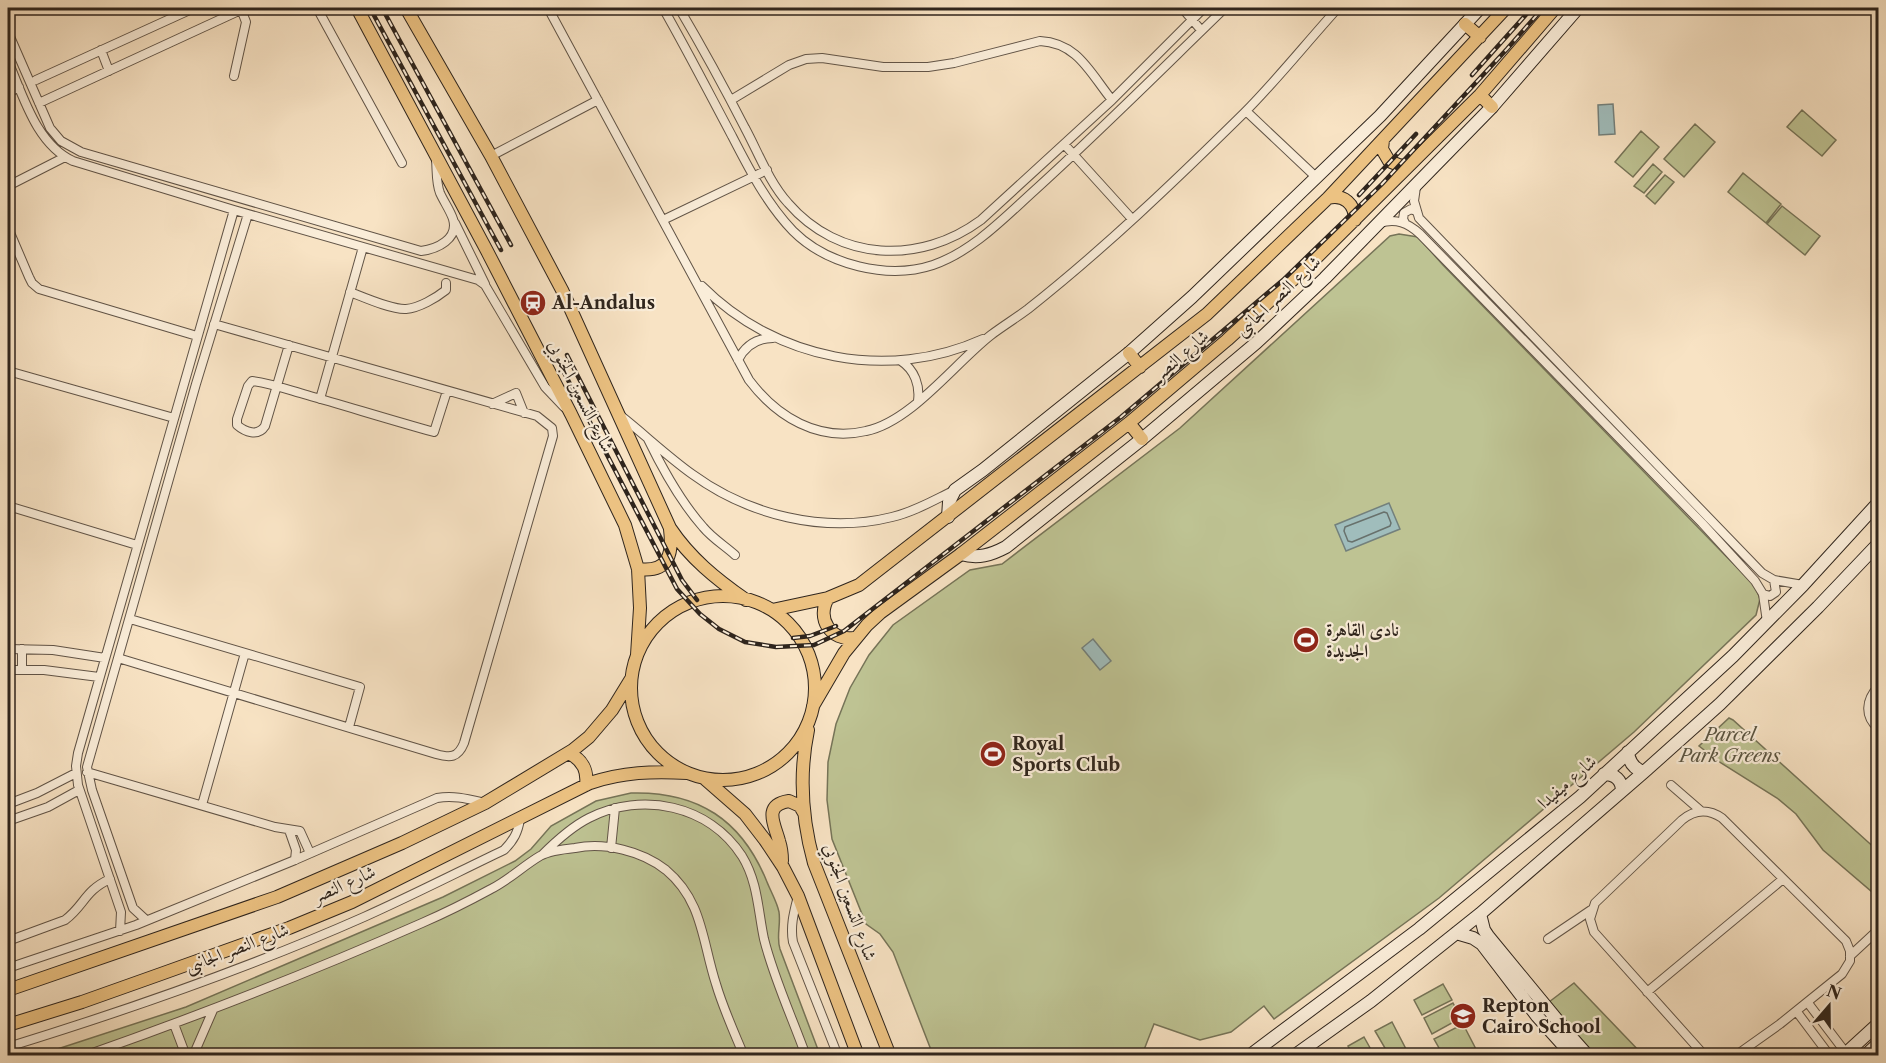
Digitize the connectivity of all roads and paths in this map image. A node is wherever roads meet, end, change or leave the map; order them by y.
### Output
1 (194, 8) edge
2 (243, 8) edge
3 (317, 8) edge
4 (357, 8) edge
5 (406, 8) edge
6 (548, 8) edge
7 (679, 8) edge
8 (1182, 8) edge
9 (1204, 8) edge
10 (1225, 8) edge
11 (1338, 8) edge
12 (1480, 8) edge
13 (1506, 8) edge
14 (1555, 8) edge
15 (1578, 8) edge
16 (665, 11) edge
17 (1193, 21) junction
18 (1465, 24) junction
19 (1201, 30) junction
20 (1480, 37) junction
21 (8, 38) edge
22 (101, 50) junction
23 (8, 61) edge
24 (109, 71) junction
25 (234, 76) dead end
26 (36, 80) dead end
27 (19, 87) junction
28 (8, 93) edge
29 (1480, 95) junction
30 (598, 100) junction
31 (731, 100) junction
32 (1112, 100) junction
33 (39, 103) junction
34 (1491, 107) junction
35 (1246, 111) junction
36 (1383, 140) junction
37 (1064, 144) junction
38 (1074, 155) junction
39 (491, 156) junction
40 (65, 157) junction
41 (435, 157) junction
42 (402, 163) dead end
43 (1410, 165) junction
44 (141, 170) junction
45 (767, 170) junction
46 (754, 176) junction
47 (1317, 178) junction
48 (138, 181) junction
49 (1417, 183) junction
50 (8, 186) edge
51 (1328, 198) junction
52 (234, 210) junction
53 (1416, 211) junction
54 (248, 214) junction
55 (454, 219) junction
56 (1132, 219) junction
57 (663, 220) junction
58 (1355, 220) junction
59 (1405, 223) junction
60 (1377, 224) junction
61 (8, 228) edge
62 (225, 241) junction
63 (238, 245) junction
64 (363, 247) junction
65 (408, 248) junction
66 (404, 259) junction
67 (695, 280) junction
68 (446, 283) dead end
69 (485, 285) junction
70 (350, 292) junction
71 (214, 324) junction
72 (991, 335) junction
73 (197, 336) junction
74 (773, 338) junction
75 (289, 345) junction
76 (1129, 353) junction
77 (331, 358) junction
78 (738, 360) junction
79 (902, 360) junction
80 (1140, 367) junction
81 (8, 371) edge
82 (184, 381) junction
83 (196, 384) junction
84 (276, 387) junction
85 (447, 391) junction
86 (320, 399) junction
87 (918, 401) junction
88 (492, 404) junction
89 (524, 413) junction
90 (571, 414) junction
91 (618, 414) junction
92 (174, 418) junction
93 (1129, 423) junction
94 (646, 435) junction
95 (1142, 439) junction
96 (955, 490) junction
97 (1878, 503) edge
98 (8, 506) edge
99 (948, 517) junction
100 (670, 528) junction
101 (1878, 544) edge
102 (137, 545) junction
103 (961, 554) junction
104 (735, 555) dead end
105 (638, 569) junction
106 (129, 575) junction
107 (141, 579) junction
108 (1774, 580) junction
109 (1803, 585) junction
110 (1762, 594) junction
111 (828, 598) junction
112 (746, 600) junction
113 (772, 610) junction
114 (130, 619) junction
115 (1767, 622) junction
116 (854, 638) junction
117 (8, 649) edge
118 (22, 649) junction
119 (245, 653) junction
120 (637, 655) junction
121 (105, 658) junction
122 (118, 658) junction
123 (8, 670) edge
124 (22, 670) junction
125 (99, 677) junction
126 (631, 679) junction
127 (1878, 687) edge
128 (234, 692) junction
129 (813, 706) junction
130 (810, 719) junction
131 (348, 727) junction
132 (1878, 728) edge
133 (1629, 752) junction
134 (568, 753) junction
135 (87, 772) junction
136 (687, 772) junction
137 (1644, 772) junction
138 (76, 773) junction
139 (1604, 774) junction
140 (704, 778) junction
141 (586, 785) junction
142 (1671, 785) dead end
143 (79, 790) junction
144 (1622, 791) junction
145 (485, 803) junction
146 (8, 804) edge
147 (202, 805) junction
148 (615, 808) junction
149 (1701, 811) junction
150 (804, 813) junction
151 (520, 819) junction
152 (8, 821) edge
153 (289, 830) junction
154 (611, 848) junction
155 (310, 853) junction
156 (542, 855) junction
157 (295, 860) junction
158 (783, 867) junction
159 (1784, 879) junction
160 (111, 884) junction
161 (124, 884) junction
162 (798, 896) junction
163 (1591, 910) junction
164 (1480, 914) junction
165 (146, 920) junction
166 (1878, 930) edge
167 (120, 931) junction
168 (1456, 933) junction
169 (1548, 939) dead end
170 (8, 941) edge
171 (1850, 956) junction
172 (8, 968) edge
173 (10, 988) edge
174 (1647, 992) junction
175 (1534, 1002) junction
176 (1808, 1003) junction
177 (213, 1010) junction
178 (1797, 1012) junction
179 (174, 1024) junction
180 (1878, 1024) edge
181 (8, 1025) edge
182 (850, 1034) junction
183 (1878, 1044) edge
184 (8, 1047) edge
185 (1845, 1054) edge
186 (84, 1056) edge
187 (186, 1056) edge
188 (193, 1056) edge
189 (744, 1056) edge
190 (807, 1056) edge
191 (838, 1056) edge
192 (851, 1056) edge
193 (858, 1056) edge
194 (890, 1056) edge
195 (1249, 1056) edge
196 (1294, 1056) edge
197 (1573, 1056) edge
198 (1588, 1056) edge
199 (1705, 1056) edge
200 (1735, 1056) edge
201 (1830, 1056) edge
202 (1865, 1056) edge

1 - 22 street
2 - 24 street
2 - 25 street
3 - 42 street
4 - 41 main road, شارع التسعين الجنوبي
5 - 39 main road, شارع التسعين الجنوبي
6 - 30 street
7 - 16 street
7 - 31 street
8 - 17 street
9 - 17 street
10 - 19 street
11 - 35 street
12 - 18 street
13 - 20 main road, شارع النصر
14 - 29 main road, شارع النصر
15 - 34 street, شارع النصر الجانبى
16 - 46 street
17 - 19 street
17 - 32 street
18 - 20 main road
18 - 47 street
19 - 38 street
20 - 36 main road, شارع النصر
21 - 33 street
22 - 24 street
22 - 26 street
23 - 27 street
24 - 33 street
27 - 28 street
27 - 40 street
29 - 34 main road
29 - 43 main road, شارع النصر
30 - 39 street
30 - 57 street
31 - 32 street
31 - 45 street
32 - 37 street
33 - 44 street
34 - 49 street, شارع النصر الجانبى
35 - 47 street
35 - 56 street
36 - 43 main road
36 - 51 main road, شارع النصر
37 - 38 street
37 - 45 street
38 - 46 street
38 - 56 street
39 - 91 main road, شارع التسعين الجنوبي
40 - 48 street
40 - 50 street
41 - 55 street
41 - 90 main road, شارع التسعين الجنوبي
43 - 58 main road, شارع النصر
44 - 48 street
44 - 65 street
45 - 46 street
46 - 57 street
47 - 76 street
48 - 52 street
49 - 53 street
49 - 60 street, شارع النصر الجانبى
51 - 58 main road
51 - 80 main road, شارع النصر
52 - 54 street
52 - 62 street
53 - 59 street
53 - 108 street
54 - 63 street
54 - 64 street
55 - 65 street
55 - 69 street
56 - 72 street
57 - 67 street
58 - 93 main road, شارع النصر
59 - 60 street
59 - 110 street
60 - 95 street, شارع النصر الجانبى
61 - 73 street
62 - 63 street
62 - 73 street
63 - 71 street
64 - 66 street
64 - 70 street
65 - 66 street
66 - 69 street
67 - 74 street
67 - 78 street
68 - 70 street
69 - 90 street
70 - 77 street
71 - 75 street
71 - 83 street
72 - 79 street
72 - 87 street
73 - 82 street
74 - 78 street
74 - 79 street
75 - 77 street
75 - 84 street
76 - 80 main road
76 - 96 street
77 - 85 street
77 - 86 street
78 - 87 street
79 - 87 street
80 - 99 main road, شارع النصر
81 - 92 street
82 - 83 street
82 - 92 street
83 - 107 street
84 - 84 street
84 - 86 street
85 - 86 street
85 - 88 street
88 - 89 street
88 - 89 street
89 - 131 street
90 - 105 main road, شارع التسعين الجنوبي
91 - 94 street
91 - 100 main road, شارع التسعين الجنوبي
92 - 102 street
93 - 95 main road
93 - 103 main road, شارع النصر
94 - 96 street
94 - 104 street
95 - 103 street, شارع النصر الجانبى
96 - 99 street
97 - 109 street, شارع ميفيدا
98 - 102 street
99 - 111 main road, شارع النصر
100 - 105 main road
100 - 112 main road, شارع التسعين الجنوبي
101 - 137 street
102 - 106 street
103 - 116 main road, شارع النصر
105 - 120 main road, شارع التسعين الجنوبي
106 - 107 street
106 - 121 street
107 - 114 street
108 - 109 street
108 - 110 street
109 - 115 street, شارع ميفيدا
110 - 115 street
111 - 113 main road, شارع النصر
111 - 116 main road
112 - 113 main road
112 - 120 main road
113 - 129 main road
114 - 119 street
114 - 122 street
115 - 133 street, شارع ميفيدا
116 - 129 main road, شارع النصر
117 - 118 street
118 - 121 street
118 - 124 street
119 - 128 street
119 - 131 street
120 - 126 main road
121 - 125 street
122 - 128 street
122 - 135 street
123 - 124 street
124 - 125 street
125 - 138 street
126 - 134 main road, شارع النصر
126 - 136 main road
127 - 132 street
128 - 131 street
128 - 147 street
129 - 130 main road
130 - 140 main road
130 - 150 main road, شارع التسعين الجنوبي
133 - 137 street
133 - 139 street, شارع ميفيدا
134 - 141 main road
134 - 145 main road, شارع النصر
135 - 147 street
135 - 161 street
136 - 140 main road
136 - 141 main road, شارع النصر
137 - 144 street
138 - 143 street
138 - 146 street
139 - 144 street
139 - 195 street, شارع ميفيدا
140 - 158 main road
141 - 151 main road, شارع النصر
142 - 149 street
143 - 152 street
143 - 160 street
144 - 164 street
145 - 155 street
145 - 173 main road, شارع النصر
147 - 153 street
148 - 154 street
148 - 156 street
148 - 190 street
149 - 159 street
149 - 163 street
150 - 158 main road
150 - 194 main road, شارع التسعين الجنوبي
151 - 181 main road, شارع النصر
151 - 184 street, شارع النصر الجانبى
153 - 155 street
153 - 157 street
154 - 156 street
154 - 189 street
155 - 157 street
156 - 177 street
157 - 165 street
158 - 162 main road
159 - 171 street
159 - 174 street
160 - 161 street
160 - 167 street
160 - 170 street
161 - 165 street
162 - 182 main road
162 - 191 street
163 - 169 street
163 - 174 street
164 - 168 street
164 - 175 street
165 - 167 street
166 - 171 street
167 - 172 street
168 - 175 street
168 - 196 street
171 - 176 street
174 - 199 street
175 - 197 street
175 - 198 street
176 - 178 street
176 - 185 street
177 - 179 street
177 - 188 street
178 - 200 street
178 - 201 street
179 - 186 street
179 - 187 street
180 - 185 street
182 - 192 main road
182 - 193 main road
183 - 202 street

